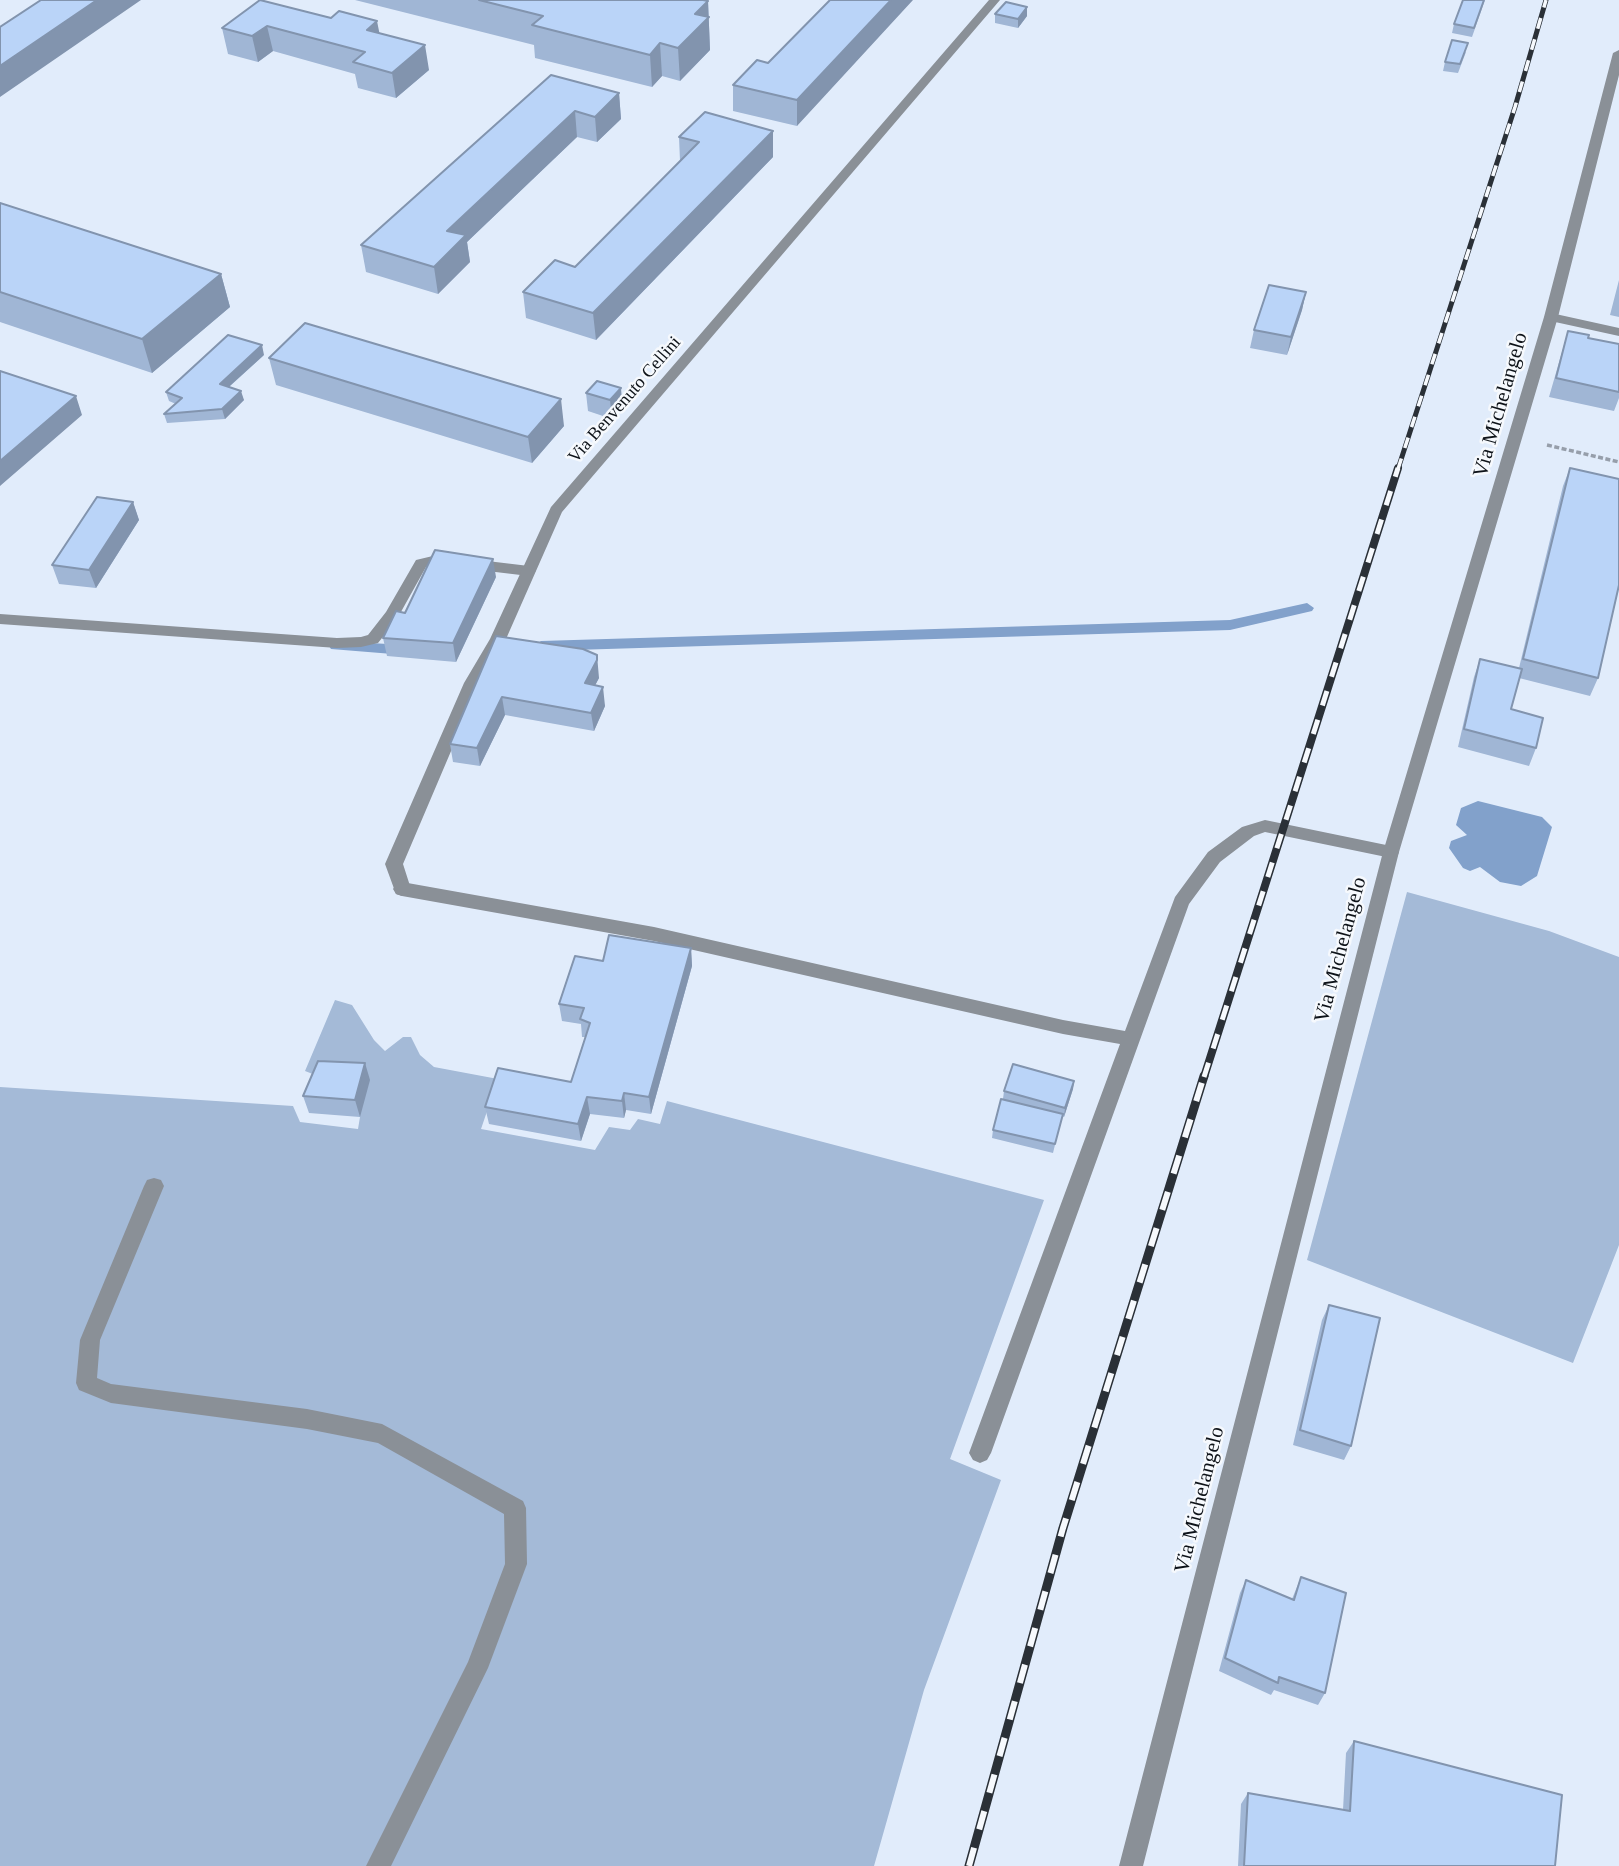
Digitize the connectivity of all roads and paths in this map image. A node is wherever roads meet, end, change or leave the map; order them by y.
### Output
1 (995, 0) edge
2 (1618, 61) edge
3 (1549, 321) junction
4 (1619, 332) edge
5 (1515, 437) junction
6 (1619, 462) edge
7 (529, 570) junction
8 (0, 620) edge
9 (1391, 852) junction
10 (1131, 1039) junction
11 (153, 1186) dead end
12 (980, 1453) dead end
13 (378, 1866) edge
14 (1130, 1866) edge

1 - 7 street, Via Benvenuto Cellini
2 - 3 street, Via Michelangelo
3 - 4 street
3 - 5 street, Via Michelangelo
5 - 6 path
5 - 9 street, Via Michelangelo
7 - 8 street
7 - 10 street, Via Benvenuto Cellini
9 - 10 street
9 - 14 street, Via Michelangelo
10 - 12 street
11 - 13 street

